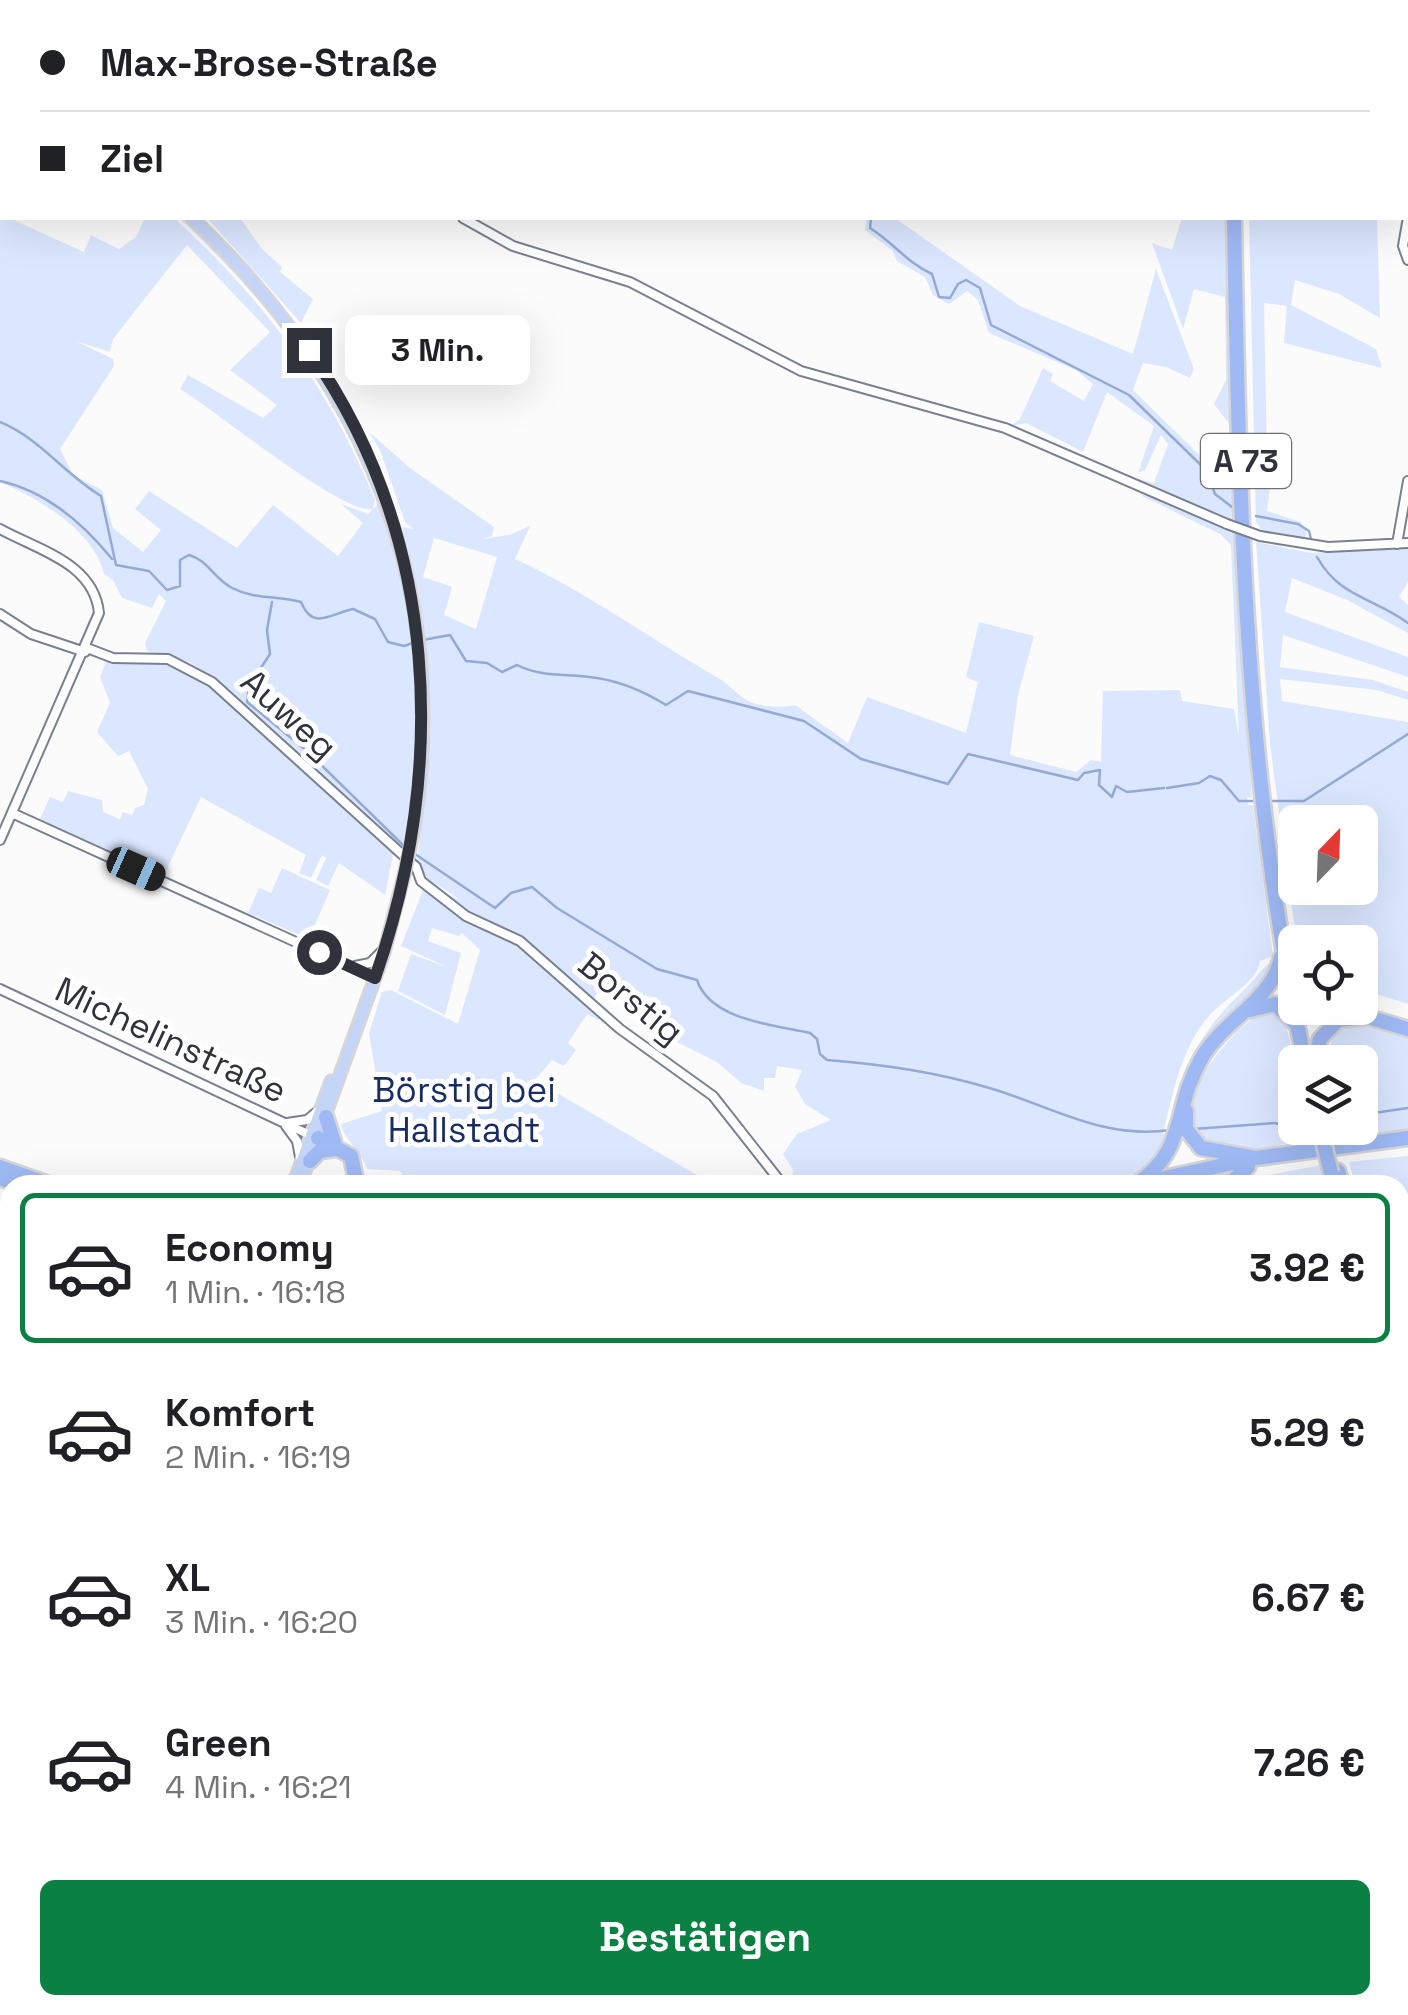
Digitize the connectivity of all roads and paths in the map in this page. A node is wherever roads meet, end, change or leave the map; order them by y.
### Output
1 (194, 220) edge
2 (466, 220) edge
3 (1234, 220) edge
4 (1242, 220) edge
5 (1407, 220) edge
6 (1408, 260) edge
7 (1408, 481) edge
8 (1407, 504) edge
9 (0, 529) edge
10 (1408, 543) edge
11 (1397, 544) junction
12 (0, 614) edge
13 (86, 650) junction
14 (1258, 730) junction
15 (12, 814) junction
16 (0, 840) edge
17 (421, 881) joint
18 (401, 888) junction
19 (1282, 925) edge
20 (381, 952) junction
21 (350, 965) junction
22 (373, 977) junction
23 (1278, 978) edge
24 (0, 990) edge
25 (1378, 1017) edge
26 (1297, 1026) joint
27 (1408, 1026) edge
28 (1302, 1045) edge
29 (1320, 1045) edge
30 (324, 1112) junction
31 (283, 1123) junction
32 (1181, 1129) junction
33 (314, 1137) junction
34 (1408, 1142) edge
35 (1326, 1145) edge
36 (1331, 1145) edge
37 (339, 1147) junction
38 (305, 1161) junction
39 (1252, 1163) junction
40 (300, 1175) edge
41 (356, 1175) edge
42 (774, 1175) edge
43 (1150, 1175) edge
44 (1189, 1175) edge
45 (1206, 1175) edge
46 (1239, 1175) edge
47 (1336, 1175) edge
48 (1336, 1175) edge

1 - 18 main road, bridge
2 - 11 street, bridge
3 - 14 highway, A 73
4 - 14 highway, A 73
5 - 6 street
7 - 8 street
8 - 11 street
9 - 13 street
10 - 11 street
12 - 13 street
13 - 15 street
13 - 17 street, Auweg
14 - 19 highway, A 73
15 - 16 street
15 - 21 street
17 - 42 street, Borstig
18 - 20 main road
18 - 22 main road
20 - 21 street
20 - 22 main road
21 - 22 street
22 - 30 main road
23 - 32 highway
24 - 31 street, Michelinstraße
25 - 27 highway
26 - 28 highway
26 - 32 highway
27 - 29 highway
30 - 31 street
30 - 33 main road
30 - 37 highway
31 - 33 street, Michelinstraße
31 - 38 street
32 - 39 highway
32 - 43 highway
33 - 37 highway
33 - 38 main road
34 - 39 highway
35 - 47 highway, bridge
36 - 48 highway
37 - 38 highway
37 - 41 highway
38 - 40 main road
39 - 44 highway
39 - 45 highway
39 - 46 highway

